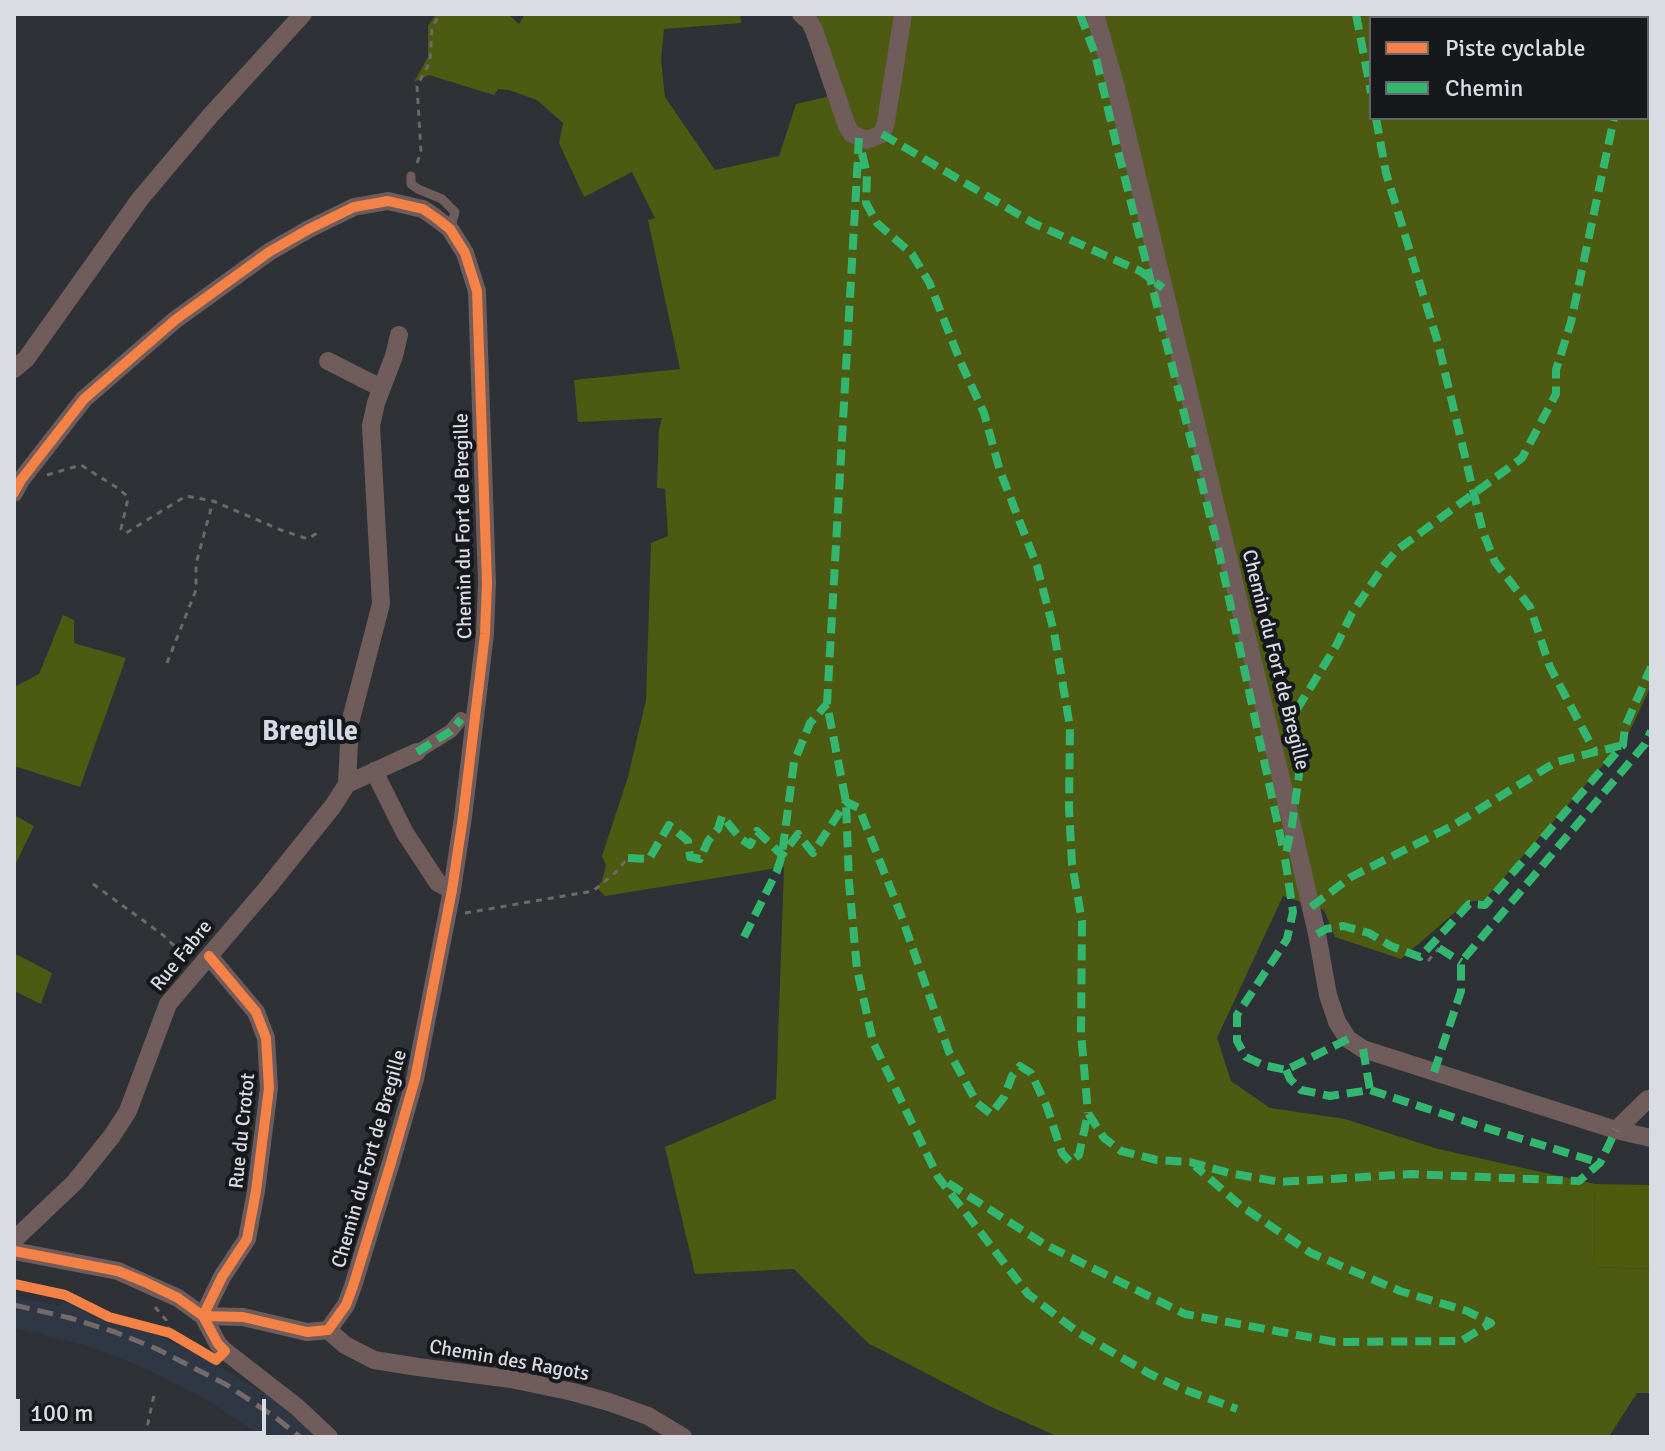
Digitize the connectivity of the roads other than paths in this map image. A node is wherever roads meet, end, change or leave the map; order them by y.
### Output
1 (303, 14) edge
2 (801, 14) edge
3 (903, 14) edge
4 (1095, 14) edge
5 (411, 176) road end
6 (450, 229) junction
7 (399, 335) dead end
8 (328, 361) dead end
9 (14, 369) edge
10 (381, 388) junction
11 (14, 493) edge
12 (461, 719) dead end
13 (417, 752) joint
14 (374, 771) junction
15 (347, 784) junction
16 (452, 890) junction
17 (204, 962) junction
18 (1650, 1098) edge
19 (1616, 1130) junction
20 (1651, 1138) edge
21 (14, 1240) edge
22 (14, 1251) edge
23 (203, 1316) junction
24 (328, 1330) junction
25 (329, 1437) edge
26 (683, 1437) edge

1 - 9 street
2 - 3 street
4 - 19 street, Chemin du Fort de Bregille
5 - 6 lane
6 - 11 street, Chemin du Fort de Bregille
6 - 16 street, Chemin du Fort de Bregille
7 - 10 street
8 - 10 street
10 - 15 street
12 - 13 street, Rue Fabre
13 - 14 street, Rue Fabre
14 - 15 street, Rue Fabre
14 - 16 street
15 - 17 street, Rue Fabre
16 - 24 street, Chemin du Fort de Bregille
17 - 21 street, Rue Fabre
17 - 23 street, Rue du Crotot
18 - 19 street
19 - 20 street, Chemin du Fort de Bregille
22 - 23 street
23 - 24 street
23 - 25 street
24 - 26 street, Chemin des Ragots

